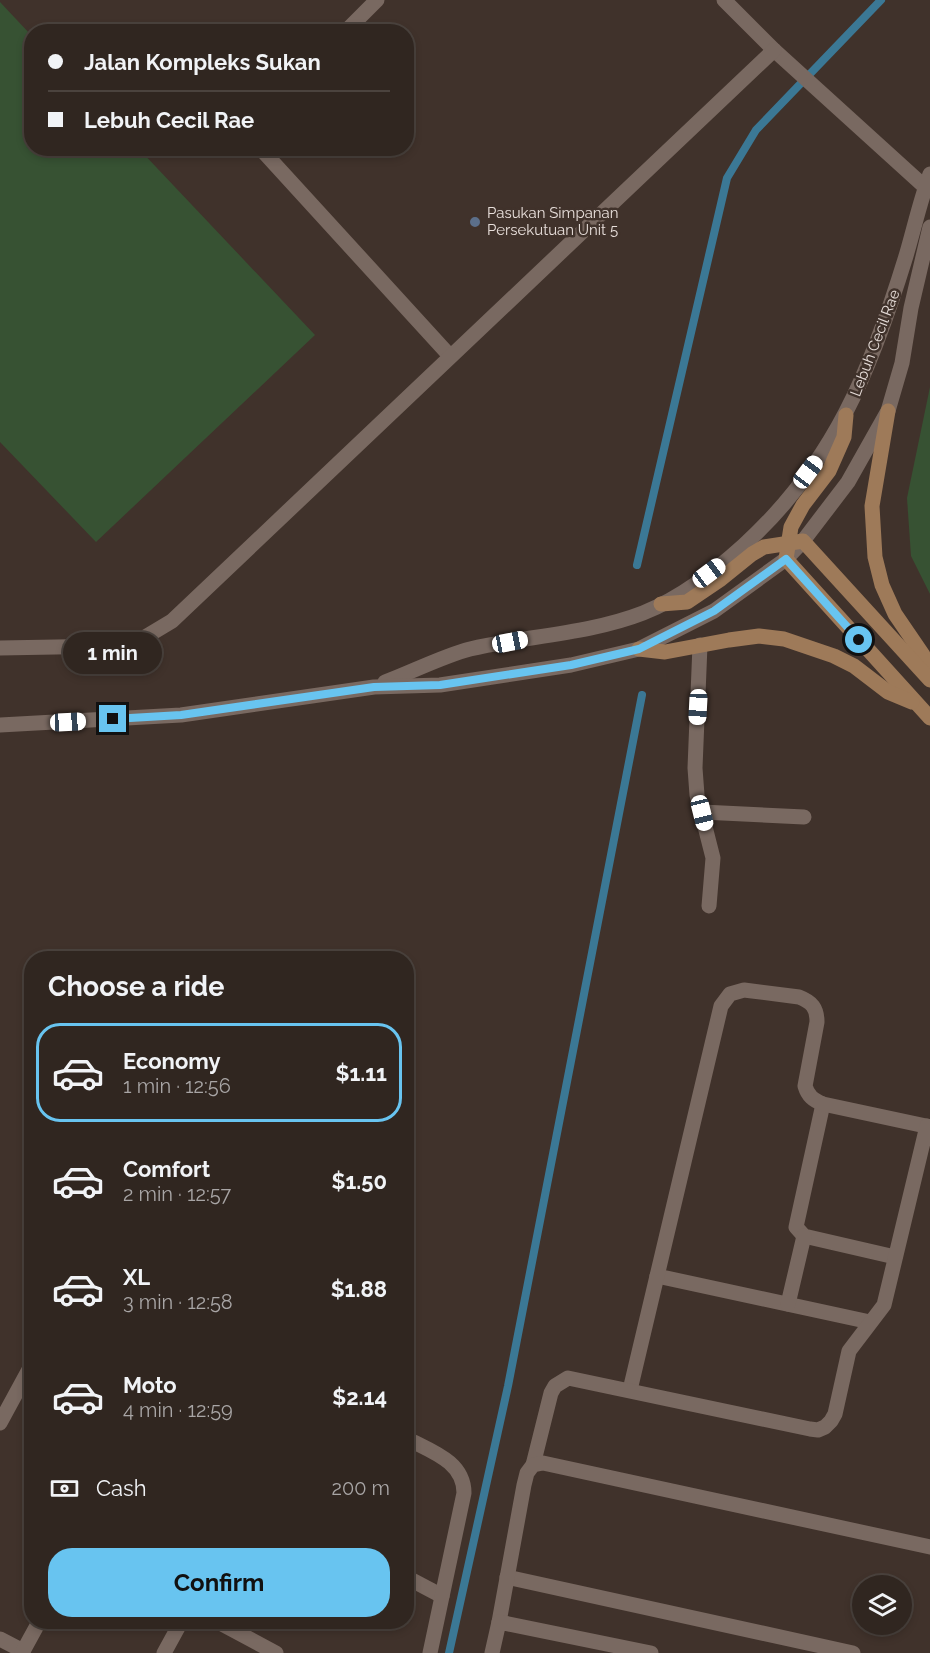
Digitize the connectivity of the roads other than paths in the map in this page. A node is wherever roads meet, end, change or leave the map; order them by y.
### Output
1 (377, 0) edge
2 (724, 0) edge
3 (353, 24) edge
4 (780, 54) junction
5 (267, 156) edge
6 (928, 180) edge
7 (929, 236) edge
8 (450, 356) junction
9 (888, 411) junction
10 (846, 416) junction
11 (795, 542) junction
12 (786, 559) junction
13 (661, 604) junction
14 (700, 645) junction
15 (0, 648) edge
16 (639, 649) junction
17 (930, 672) edge
18 (930, 681) edge
19 (374, 687) junction
20 (918, 704) junction
21 (930, 718) edge
22 (0, 725) edge
23 (702, 813) junction
24 (804, 817) dead end
25 (709, 906) dead end
26 (823, 1104) junction
27 (928, 1126) edge
28 (804, 1236) junction
29 (895, 1257) junction
30 (657, 1276) junction
31 (788, 1304) junction
32 (870, 1322) junction
33 (24, 1379) edge
34 (630, 1390) junction
35 (0, 1423) edge
36 (414, 1442) edge
37 (533, 1465) junction
38 (930, 1547) edge
39 (507, 1577) junction
40 (414, 1580) edge
41 (442, 1596) junction
42 (499, 1622) junction
43 (35, 1629) edge
44 (177, 1629) edge
45 (231, 1629) edge
46 (0, 1639) edge
47 (620, 1650) edge
48 (23, 1652) edge
49 (164, 1653) edge
50 (276, 1653) edge
51 (429, 1653) edge
52 (492, 1653) edge
53 (651, 1653) edge
54 (853, 1653) edge

1 - 3 street
2 - 4 street
4 - 6 street
4 - 8 street
5 - 8 street
6 - 10 street, Lebuh Cecil Rae
7 - 9 street, Lebuh Cecil Rae
8 - 15 street
9 - 11 street, Lebuh Cecil Rae
9 - 17 main road
10 - 11 main road
10 - 13 street, Lebuh Cecil Rae
11 - 12 main road
11 - 13 main road
11 - 18 main road
12 - 16 street, Lebuh Cecil Rae
12 - 20 main road
13 - 19 street, Lebuh Cecil Rae
14 - 16 main road
14 - 20 main road
14 - 23 street
16 - 19 street, Lebuh Cecil Rae
19 - 22 street, Lebuh Cecil Rae
20 - 21 main road
23 - 24 street
23 - 25 street
26 - 27 street
26 - 28 street
26 - 30 street
27 - 29 street
28 - 29 street
28 - 31 street
29 - 32 street
30 - 31 street
30 - 34 street
31 - 32 street
32 - 34 street
33 - 35 street
34 - 37 street
36 - 41 street
37 - 38 street
37 - 39 street
39 - 42 street
39 - 54 street
40 - 41 street
41 - 51 street
42 - 47 street
42 - 52 street
43 - 48 street
44 - 49 street
45 - 50 street
46 - 48 street
47 - 53 street

